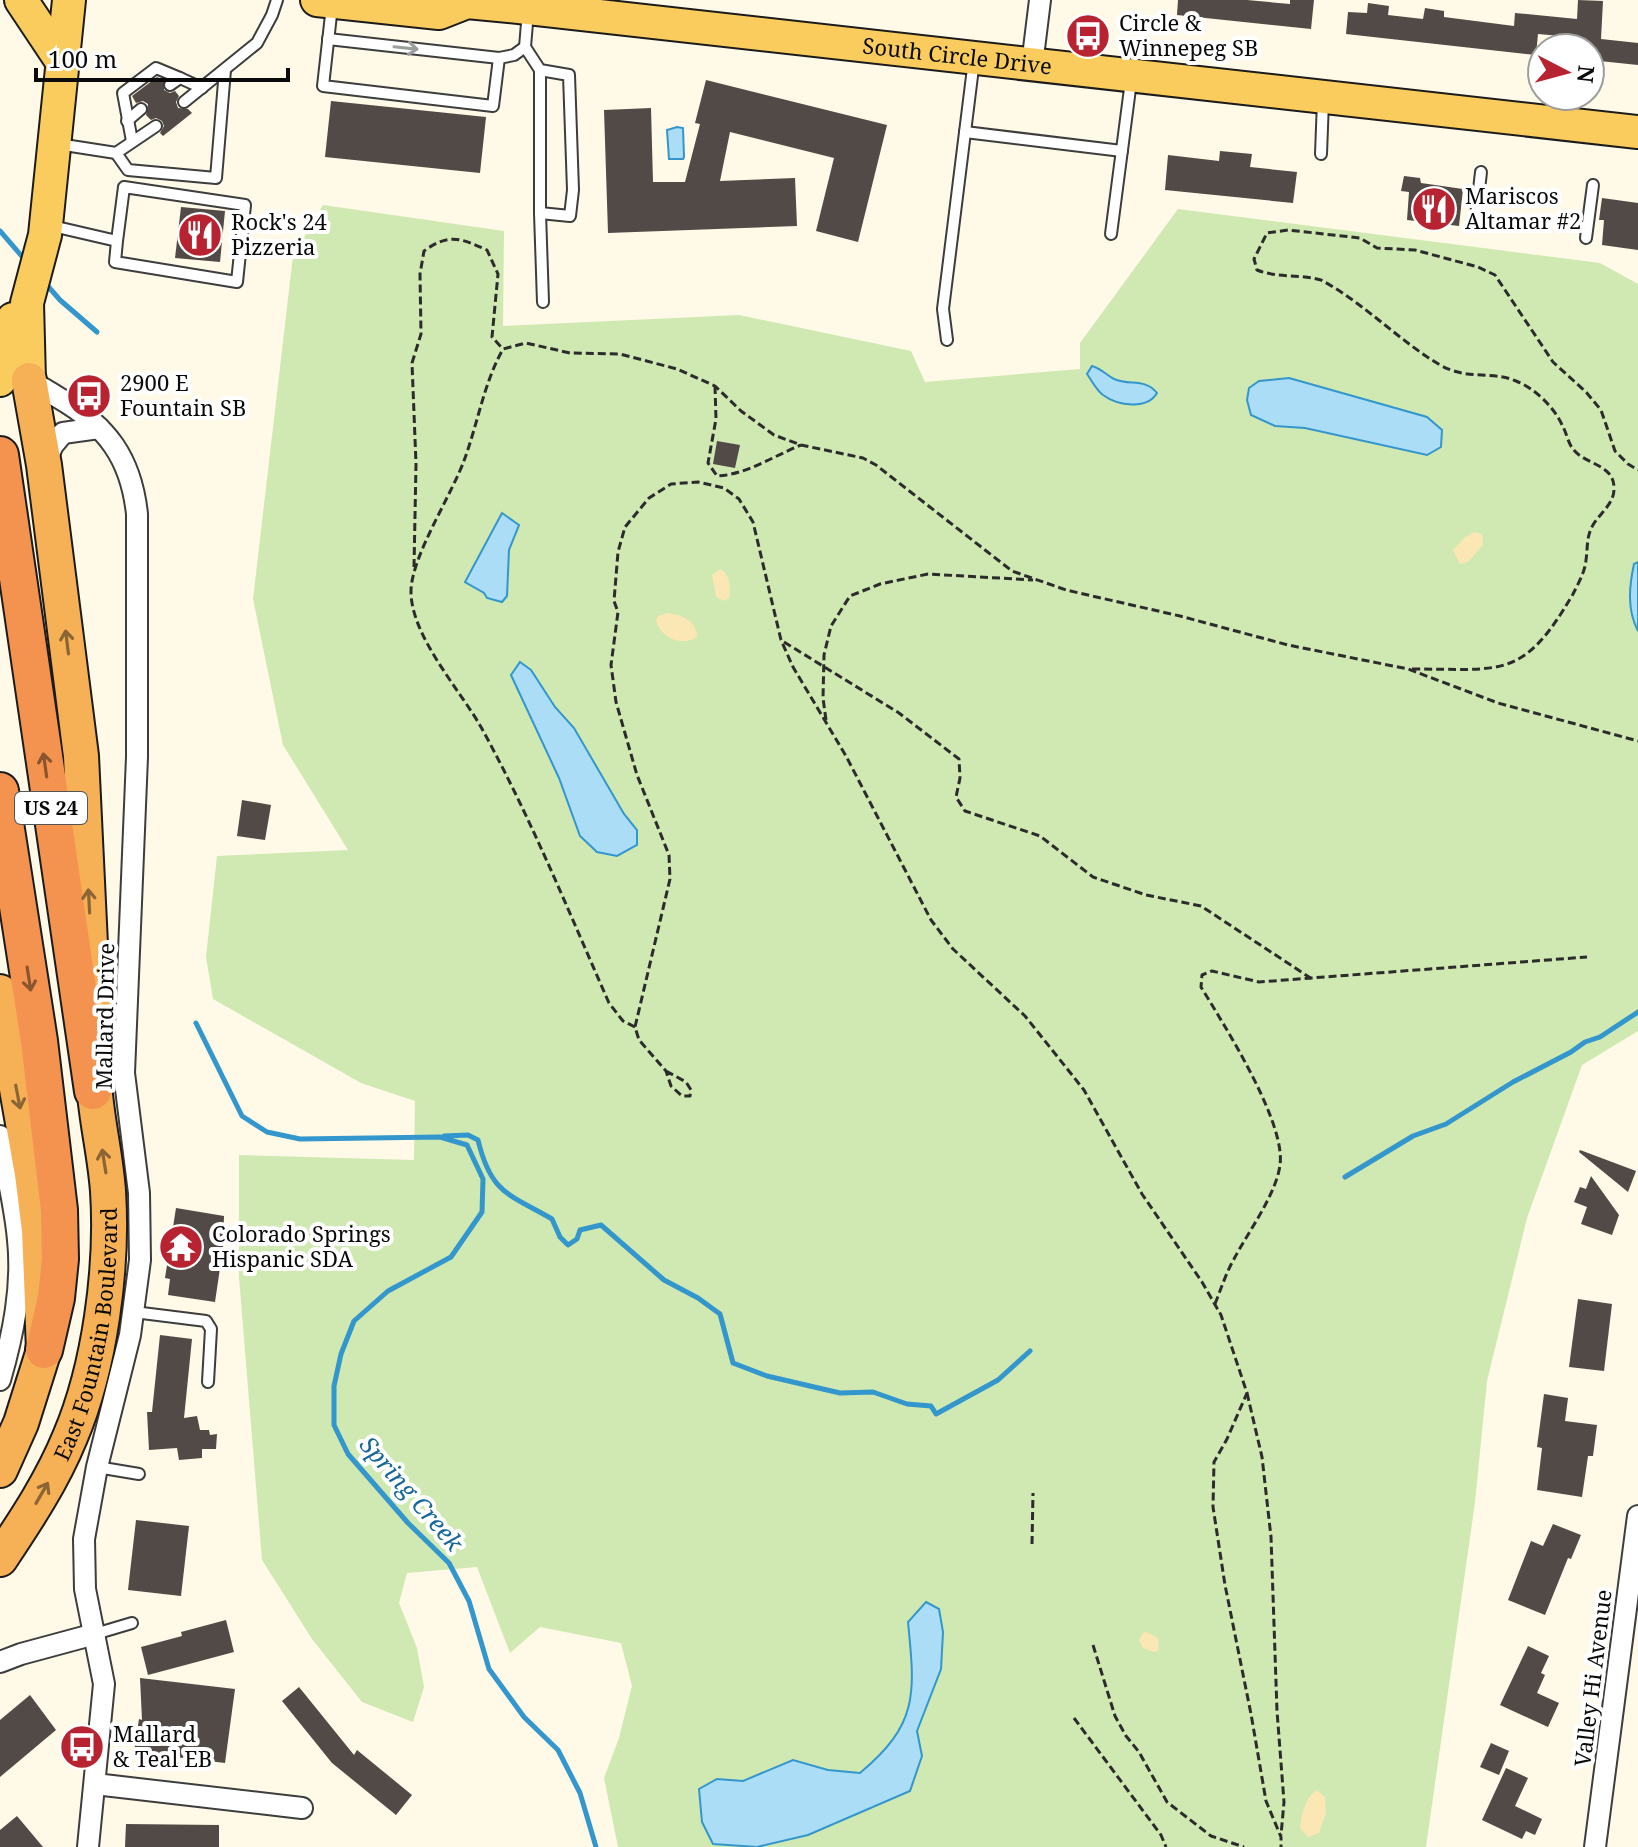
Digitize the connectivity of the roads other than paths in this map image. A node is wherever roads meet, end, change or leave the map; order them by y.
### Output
1 (21, 0) edge
2 (69, 0) edge
3 (277, 0) edge
4 (1040, 0) edge
5 (324, 1) edge
6 (466, 1) edge
7 (528, 8) junction
8 (328, 39) junction
9 (525, 47) junction
10 (499, 58) junction
11 (974, 58) junction
12 (63, 63) junction
13 (1032, 65) junction
14 (225, 70) junction
15 (540, 70) junction
16 (1132, 76) junction
17 (180, 78) junction
18 (170, 85) dead end
19 (202, 88) junction
20 (1323, 99) junction
21 (184, 102) dead end
22 (141, 109) dead end
23 (127, 121) junction
24 (156, 126) dead end
25 (965, 132) junction
26 (1638, 132) edge
27 (132, 141) junction
28 (56, 144) junction
29 (1122, 151) junction
30 (116, 153) junction
31 (1321, 154) dead end
32 (1481, 172) dead end
33 (1593, 185) dead end
34 (540, 213) junction
35 (1475, 225) dead end
36 (46, 230) junction
37 (1111, 234) dead end
38 (1586, 238) dead end
39 (117, 241) junction
40 (543, 302) dead end
41 (13, 318) edge
42 (947, 340) dead end
43 (10, 382) edge
44 (99, 428) junction
45 (0, 455) edge
46 (44, 465) junction
47 (0, 791) edge
48 (0, 992) edge
49 (93, 1091) junction
50 (0, 1136) edge
51 (134, 1312) junction
52 (44, 1350) junction
53 (0, 1380) edge
54 (208, 1382) dead end
55 (97, 1467) junction
56 (0, 1470) edge
57 (139, 1474) dead end
58 (1638, 1516) edge
59 (0, 1559) edge
60 (132, 1623) dead end
61 (95, 1634) junction
62 (0, 1662) edge
63 (95, 1784) junction
64 (302, 1808) dead end
65 (88, 1847) edge
66 (1595, 1847) edge

1 - 12 main road
2 - 12 main road
3 - 14 lane
4 - 13 street
5 - 6 main road, South Circle Drive
5 - 8 lane
6 - 7 main road, South Circle Drive
7 - 9 lane
7 - 11 main road, South Circle Drive
8 -> 10 lane
8 - 10 lane
9 - 10 lane
9 - 15 lane
11 - 13 main road, South Circle Drive
11 - 25 lane
12 - 28 main road
13 - 16 main road, South Circle Drive
14 - 19 lane
14 - 30 lane
15 - 34 lane
15 - 34 lane
16 - 20 main road, South Circle Drive
16 - 29 lane
17 - 18 lane
17 - 19 lane
17 - 23 lane
19 - 21 lane
20 - 26 main road, South Circle Drive
20 - 31 lane
22 - 23 lane
23 - 27 lane
24 - 27 lane
25 - 29 lane
25 - 42 lane
27 - 30 lane
28 - 30 lane
28 - 36 main road
29 - 37 lane
32 - 35 lane
33 - 38 lane
34 - 40 lane
36 - 39 lane
36 - 41 main road
39 - 39 lane
41 - 43 main road
43 - 44 street, Mallard Drive
43 - 46 highway, East Fountain Boulevard
44 - 46 street
44 - 51 street, Mallard Drive
49 -> 45 highway, US 24
49 -> 46 highway, East Fountain Boulevard
47 -> 52 highway, US 24
48 -> 52 highway, East Fountain Boulevard
59 -> 49 highway, East Fountain Boulevard / US 24
50 - 53 street
51 - 54 lane
51 - 55 street, Mallard Drive
52 - 56 highway, East Fountain Boulevard / US 24
55 - 57 lane
55 - 61 street, Mallard Drive
58 - 66 street, Valley Hi Avenue
60 - 61 lane
61 - 62 street
61 - 63 street, Mallard Drive
63 - 64 street
63 - 65 street, Mallard Drive

